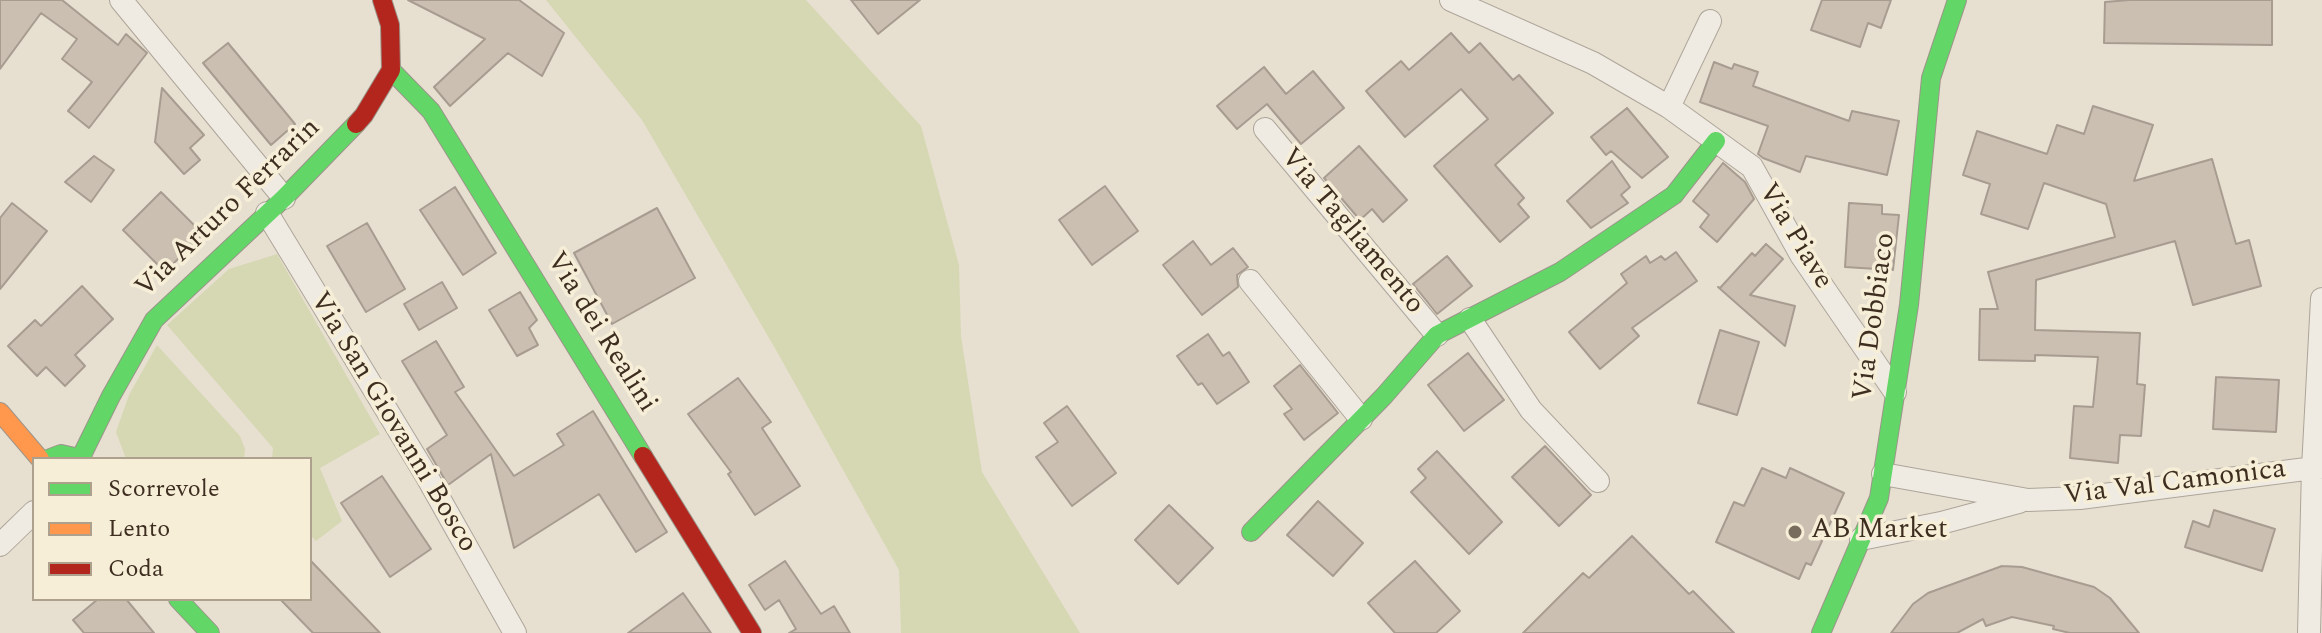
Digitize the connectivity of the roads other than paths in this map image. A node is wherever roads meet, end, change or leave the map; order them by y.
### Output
1 (121, 0) edge
2 (382, 0) edge
3 (1451, 0) edge
4 (1957, 0) edge
5 (1710, 21) dead end
6 (391, 70) junction
7 (1669, 107) junction
8 (1265, 129) dead end
9 (1716, 141) junction
10 (276, 206) junction
11 (1250, 281) dead end
12 (2322, 299) edge
13 (1470, 319) junction
14 (1437, 335) junction
15 (1895, 392) junction
16 (0, 412) edge
17 (1361, 419) junction
18 (38, 457) edge
19 (53, 457) edge
20 (77, 457) edge
21 (83, 457) edge
22 (2318, 467) edge
23 (1883, 474) junction
24 (1598, 481) dead end
25 (2028, 500) junction
26 (32, 514) edge
27 (1251, 532) dead end
28 (1861, 539) junction
29 (0, 545) edge
30 (180, 601) edge
31 (210, 633) edge
32 (515, 633) edge
33 (752, 633) edge
34 (1821, 633) edge
35 (2309, 633) edge

1 - 10 street, Via San Giovanni Bosco
2 - 6 street
3 - 7 street, Via Piave
4 - 15 street, Via Dobbiaco
5 - 7 street
6 - 10 street, Via Arturo Ferrarin
6 - 33 street, Via dei Realini
7 - 9 street, Via Piave
8 - 14 street, Via Tagliamento
9 - 13 street, Via Tagliamento
9 - 15 street, Via Piave
10 - 21 street, Via Arturo Ferrarin
10 - 32 street, Via San Giovanni Bosco
11 - 17 street
12 - 22 street
13 - 14 street, Via Tagliamento
13 - 24 street
14 - 17 street, Via Tagliamento
15 - 23 street, Via Dobbiaco
16 - 18 street
17 - 27 street, Via Tagliamento
19 - 20 street
22 - 25 street, Via Val Camonica
22 - 35 street
23 - 25 street, Via Val Camonica
23 - 28 street, Via Dobbiaco
25 - 28 street, Via Val Camonica
26 - 29 street
28 - 34 street, Via Dobbiaco
30 - 31 street

